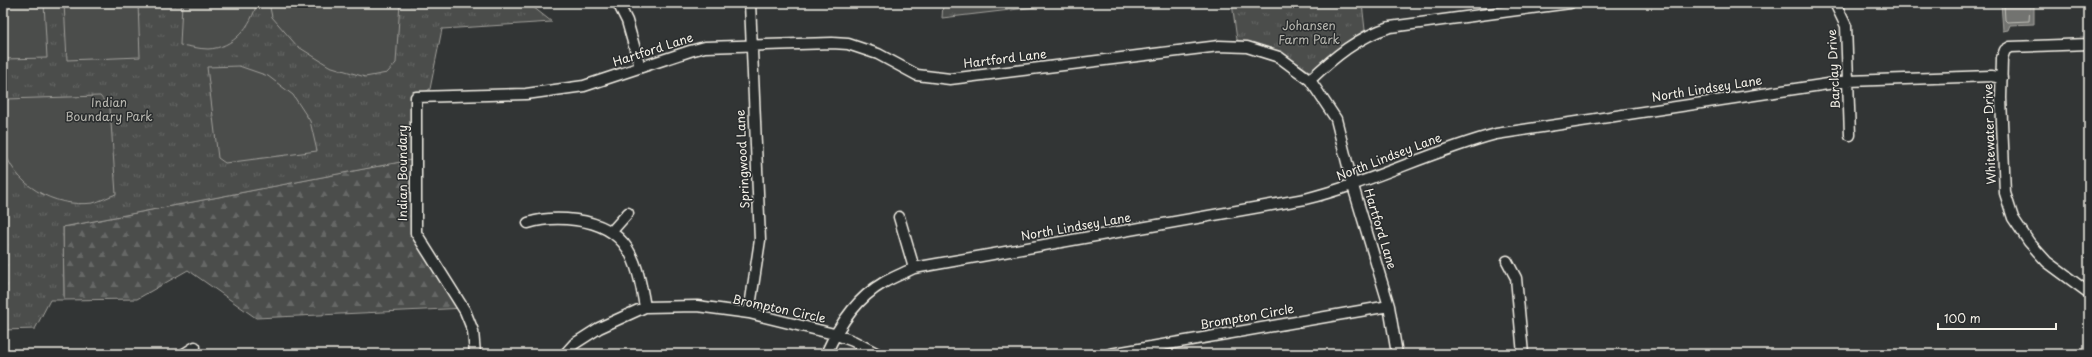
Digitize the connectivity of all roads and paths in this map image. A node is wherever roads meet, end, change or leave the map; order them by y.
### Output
1 (618, 3) edge
2 (750, 3) edge
3 (1570, 3) edge
4 (1835, 3) edge
5 (2089, 44) edge
6 (751, 46) junction
7 (640, 67) junction
8 (2002, 78) junction
9 (1310, 80) junction
10 (1848, 81) junction
11 (416, 97) joint
12 (1850, 135) dead end
13 (1353, 186) junction
14 (628, 214) dead end
15 (899, 217) dead end
16 (528, 223) dead end
17 (612, 231) junction
18 (1507, 261) dead end
19 (914, 268) junction
20 (2089, 293) edge
21 (1389, 306) junction
22 (646, 307) junction
23 (749, 313) junction
24 (834, 334) junction
25 (195, 347) dead end
26 (184, 354) edge
27 (475, 354) edge
28 (564, 354) edge
29 (826, 354) edge
30 (878, 354) edge
31 (1110, 354) edge
32 (1397, 354) edge
33 (1523, 354) edge

1 - 7 street
2 - 6 street, Springwood Lane
3 - 9 street
4 - 10 street, Barclay Drive
5 - 8 street, Whitewater Drive
6 - 7 street, Hartford Lane
6 - 9 street, Hartford Lane
6 - 23 street, Springwood Lane
7 - 11 street, Hartford Lane
8 - 10 street, North Lindsey Lane
8 - 20 street, Whitewater Drive
9 - 13 street, Hartford Lane
10 - 12 street, Barclay Drive
10 - 13 street, North Lindsey Lane
11 - 27 street, Indian Boundary
13 - 19 street, North Lindsey Lane
13 - 21 street, Hartford Lane
14 - 17 street
15 - 19 street
16 - 17 street
17 - 22 street
18 - 33 street
19 - 24 street, North Lindsey Lane
21 - 31 street, Brompton Circle
21 - 32 street, Hartford Lane
22 - 23 street, Brompton Circle
22 - 28 street, Brompton Circle
23 - 24 street, Brompton Circle
24 - 29 street, North Lindsey Lane
24 - 30 street, Brompton Circle
25 - 26 street

